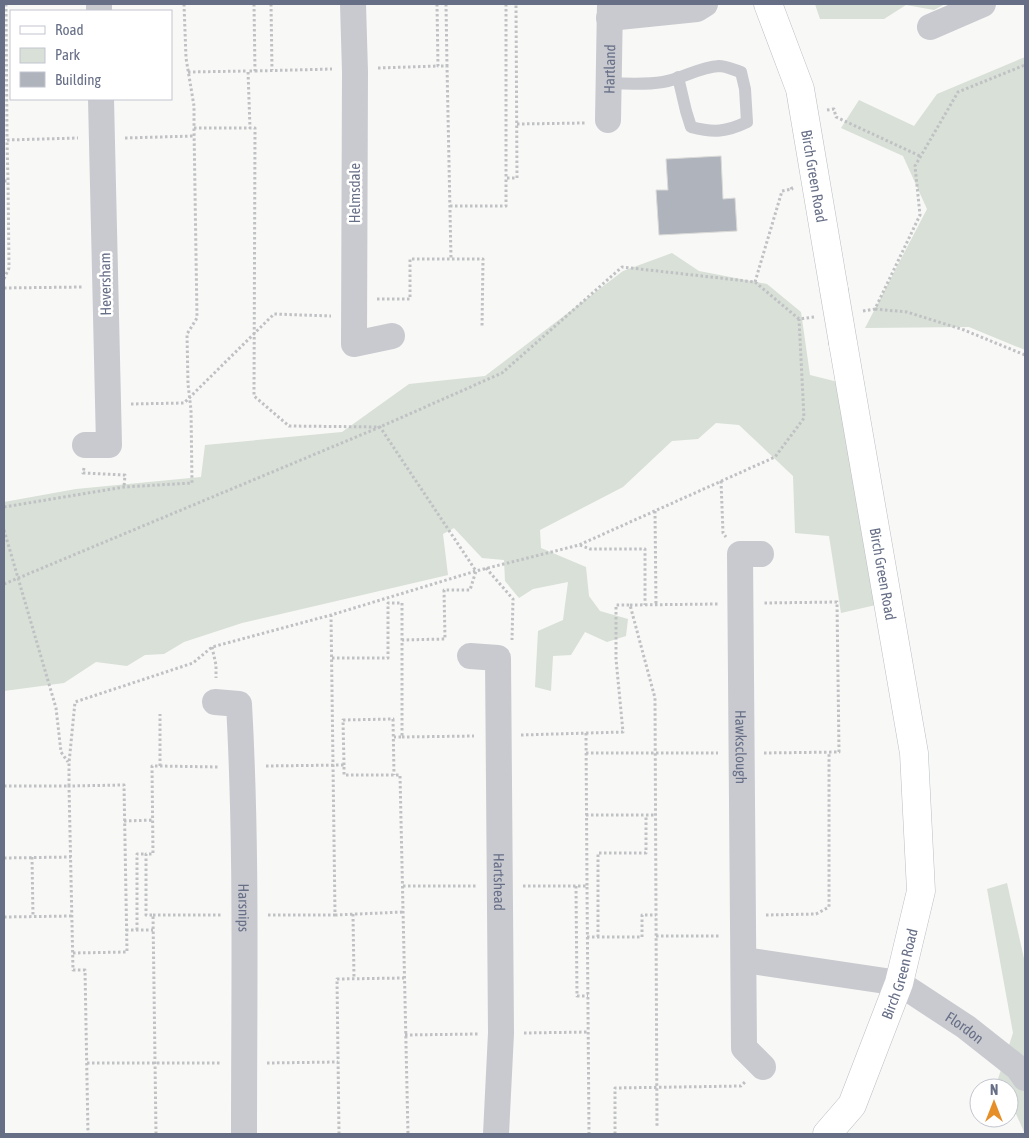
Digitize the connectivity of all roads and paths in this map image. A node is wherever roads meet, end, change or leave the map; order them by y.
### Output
1 (6, 4) edge
2 (184, 4) edge
3 (254, 4) edge
4 (271, 4) edge
5 (353, 4) edge
6 (437, 4) edge
7 (446, 4) edge
8 (506, 4) edge
9 (516, 4) edge
10 (705, 4) edge
11 (768, 4) edge
12 (983, 4) edge
13 (609, 11) edge
14 (930, 27) dead end
15 (5, 34) edge
16 (1025, 65) edge
17 (447, 66) junction
18 (272, 70) dead end
19 (248, 71) junction
20 (188, 72) junction
21 (678, 77) junction
22 (609, 83) junction
23 (101, 100) edge
24 (804, 115) junction
25 (608, 120) dead end
26 (582, 123) dead end
27 (517, 124) junction
28 (194, 128) junction
29 (250, 128) junction
30 (8, 140) dead end
31 (920, 156) junction
32 (506, 178) junction
33 (8, 181) dead end
34 (790, 182) dead end
35 (450, 206) junction
36 (451, 259) junction
37 (4, 279) edge
38 (755, 282) junction
39 (105, 287) junction
40 (4, 288) edge
41 (354, 308) junction
42 (875, 309) junction
43 (856, 312) dead end
44 (818, 317) dead end
45 (799, 319) junction
46 (482, 328) dead end
47 (254, 334) junction
48 (392, 336) dead end
49 (1025, 355) edge
50 (189, 398) junction
51 (108, 405) junction
52 (380, 427) junction
53 (84, 445) dead end
54 (721, 481) junction
55 (4, 507) edge
56 (655, 511) junction
57 (4, 530) edge
58 (579, 544) junction
59 (750, 554) joint
60 (486, 568) junction
61 (476, 571) junction
62 (18, 578) junction
63 (4, 584) edge
64 (386, 598) junction
65 (388, 603) junction
66 (645, 605) dead end
67 (656, 605) dead end
68 (331, 615) junction
69 (402, 640) junction
70 (212, 647) junction
71 (470, 656) dead end
72 (332, 658) junction
73 (498, 658) junction
74 (215, 702) joint
75 (160, 714) dead end
76 (586, 733) junction
77 (499, 735) junction
78 (394, 737) junction
79 (402, 737) junction
80 (829, 753) dead end
81 (69, 763) junction
82 (333, 765) junction
83 (344, 765) junction
84 (160, 766) junction
85 (242, 766) junction
86 (394, 775) junction
87 (4, 786) edge
88 (69, 786) junction
89 (586, 815) junction
90 (646, 815) junction
91 (655, 815) junction
92 (124, 820) junction
93 (152, 820) junction
94 (146, 854) junction
95 (32, 857) junction
96 (71, 857) junction
97 (4, 858) edge
98 (403, 886) junction
99 (500, 886) junction
100 (576, 886) junction
101 (586, 886) junction
102 (403, 912) junction
103 (353, 914) junction
104 (152, 915) junction
105 (244, 915) junction
106 (335, 915) junction
107 (656, 915) junction
108 (744, 915) junction
109 (33, 916) junction
110 (72, 916) junction
111 (4, 917) edge
112 (126, 930) junction
113 (137, 930) junction
114 (153, 930) junction
115 (656, 936) junction
116 (722, 936) dead end
117 (587, 937) junction
118 (598, 937) junction
119 (73, 953) junction
120 (744, 960) junction
121 (404, 978) junction
122 (354, 979) junction
123 (898, 983) junction
124 (588, 996) junction
125 (588, 1032) junction
126 (501, 1034) junction
127 (406, 1035) junction
128 (338, 1062) junction
129 (86, 1063) junction
130 (155, 1063) junction
131 (244, 1063) junction
132 (763, 1067) joint
133 (1025, 1078) edge
134 (657, 1088) junction
135 (657, 1128) dead end
136 (88, 1134) edge
137 (156, 1134) edge
138 (244, 1134) edge
139 (339, 1134) edge
140 (408, 1134) edge
141 (496, 1134) edge
142 (589, 1134) edge
143 (615, 1134) edge
144 (827, 1134) edge

1 - 15 path
2 - 20 path
3 - 19 path
4 - 18 path
5 - 41 street, Helmsdale
6 - 17 path
7 - 17 path
8 - 32 path
9 - 27 path
10 - 13 street, Hartland
11 - 24 street, Birch Green Road
12 - 14 street
13 - 22 street, Hartland
15 - 30 path
16 - 31 path
17 - 35 path
19 - 20 path
19 - 29 path
20 - 28 path
21 - 21 lane
21 - 22 lane
22 - 25 street, Hartland
23 - 39 street, Heversham
24 - 31 path
24 - 123 street, Birch Green Road, bridge
26 - 27 path
27 - 32 path
28 - 29 path
28 - 50 path
29 - 47 path
31 - 42 path
32 - 35 path
33 - 37 path
34 - 38 path
35 - 36 path
36 - 41 path
36 - 46 path
38 - 45 path
38 - 52 path
39 - 40 path
39 - 51 street, Heversham
41 - 47 path
41 - 48 street, Helmsdale
42 - 43 path
42 - 49 path
44 - 45 path
45 - 54 path
47 - 50 path
47 - 52 path
50 - 51 path
50 - 55 path
51 - 53 street, Heversham
52 - 61 path
52 - 62 path
54 - 56 path
54 - 59 path
56 - 58 path
56 - 67 path
57 - 62 path
58 - 60 path
58 - 66 path
59 - 108 street, Hawksclough
60 - 61 path
60 - 73 path
61 - 64 path
61 - 69 path
62 - 63 path
62 - 81 path
64 - 65 path
64 - 68 path
65 - 69 path
65 - 72 path
68 - 70 path
68 - 72 path
69 - 79 path
70 - 74 path
70 - 81 path
71 - 73 street
72 - 82 path
73 - 77 street, Hartshead
74 - 85 street, Harsnips
75 - 84 path
76 - 77 path
76 - 89 path
76 - 91 path
77 - 79 path
77 - 99 street, Hartshead
78 - 79 path
78 - 83 path
78 - 86 path
80 - 108 path
81 - 88 path
82 - 83 path
82 - 85 path
82 - 106 path
83 - 86 path
84 - 85 path
84 - 93 path
85 - 105 street, Harsnips
86 - 98 path
87 - 88 path
88 - 92 path
88 - 96 path
89 - 90 path
89 - 101 path
90 - 91 path
90 - 118 path
91 - 107 path
92 - 93 path
92 - 112 path
93 - 94 path
94 - 104 path
94 - 113 path
95 - 96 path
95 - 97 path
95 - 109 path
96 - 110 path
98 - 99 path
98 - 102 path
99 - 100 path
99 - 126 street, Hartshead
100 - 101 path
100 - 124 path
101 - 117 path
102 - 103 path
102 - 121 path
103 - 106 path
103 - 122 path
104 - 105 path
104 - 114 path
105 - 106 path
105 - 131 street, Harsnips
107 - 115 path
107 - 118 path
108 - 120 street, Hawksclough
109 - 110 path
109 - 111 path
110 - 119 path
112 - 113 path
112 - 119 path
113 - 114 path
114 - 130 path
115 - 116 path
115 - 134 path
117 - 118 path
117 - 124 path
119 - 129 path
120 - 123 street
120 - 132 street, Hawksclough
121 - 122 path
121 - 127 path
122 - 128 path
123 - 133 street, Flordon
123 - 144 street, Birch Green Road
124 - 125 path
125 - 126 path
125 - 142 path
126 - 127 path
126 - 141 street, Hartshead
127 - 140 path
128 - 131 path
128 - 139 path
129 - 130 path
129 - 136 path
130 - 131 path
130 - 137 path
131 - 138 street, Harsnips
132 - 134 path
134 - 135 path
134 - 143 path

